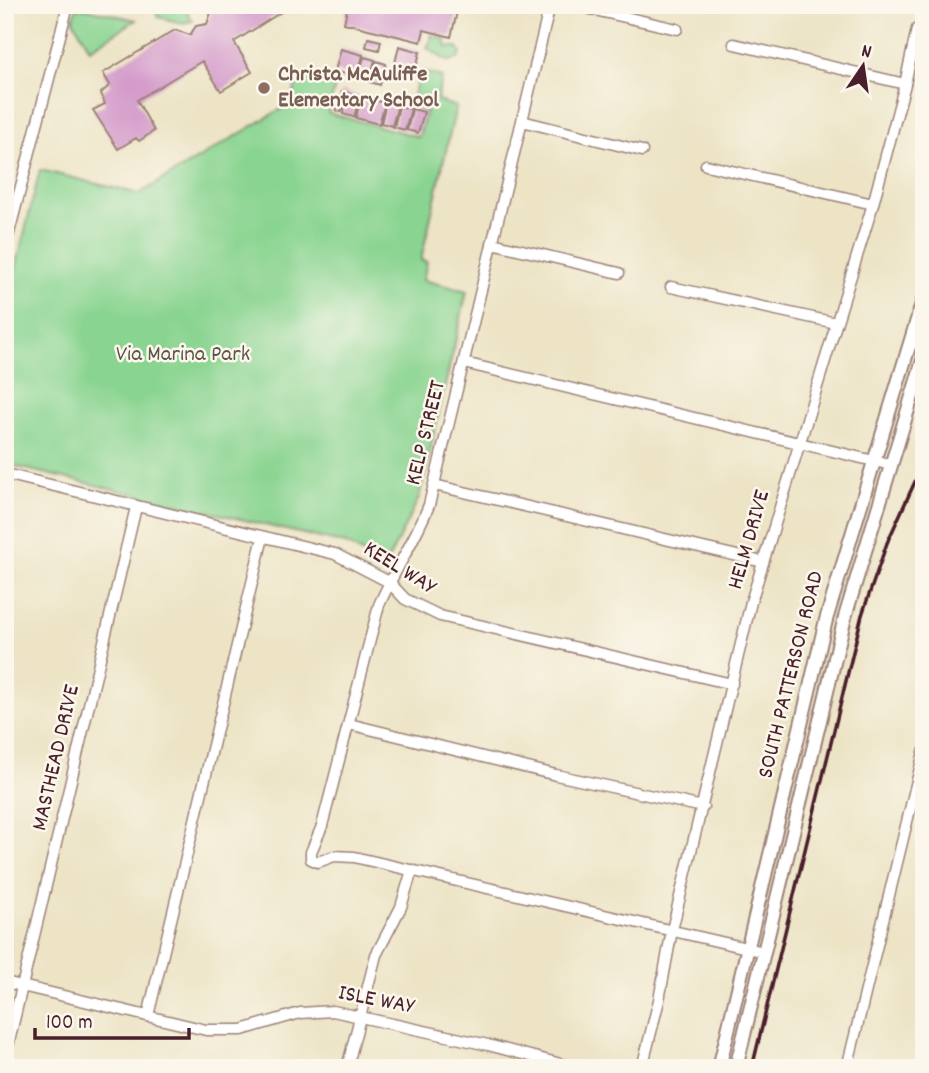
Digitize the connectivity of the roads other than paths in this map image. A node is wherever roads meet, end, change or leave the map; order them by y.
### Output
1 (68, 5) edge
2 (550, 5) edge
3 (573, 5) edge
4 (677, 29) dead end
5 (917, 29) dead end
6 (734, 44) dead end
7 (905, 84) junction
8 (522, 121) junction
9 (642, 151) dead end
10 (706, 165) dead end
11 (873, 204) junction
12 (492, 243) junction
13 (5, 248) edge
14 (619, 273) dead end
15 (671, 287) dead end
16 (924, 297) edge
17 (836, 323) junction
18 (916, 334) edge
19 (924, 345) edge
20 (924, 358) edge
21 (464, 363) junction
22 (799, 442) junction
23 (874, 461) junction
24 (891, 465) junction
25 (5, 474) edge
26 (434, 485) junction
27 (136, 507) junction
28 (263, 537) junction
29 (763, 562) junction
30 (389, 582) junction
31 (732, 684) junction
32 (349, 724) junction
33 (924, 752) edge
34 (702, 807) junction
35 (412, 870) junction
36 (672, 930) junction
37 (747, 948) junction
38 (764, 952) junction
39 (5, 982) edge
40 (24, 986) junction
41 (360, 1015) junction
42 (148, 1016) junction
43 (5, 1058) edge
44 (347, 1068) edge
45 (576, 1068) edge
46 (642, 1068) edge
47 (719, 1068) edge
48 (736, 1068) edge
49 (847, 1068) edge

1 - 13 street
2 - 8 street, KELP STREET
3 - 4 street
5 - 7 street, HELM DRIVE
6 - 7 street
7 - 11 street, HELM DRIVE
8 - 9 street
8 - 12 street, KELP STREET
10 - 11 street
11 - 17 street, HELM DRIVE
12 - 14 street
12 - 21 street, KELP STREET
15 - 17 street
16 - 18 street, SOUTH PATTERSON ROAD
17 - 22 street, HELM DRIVE
18 - 19 street
18 - 23 street, SOUTH PATTERSON ROAD
20 - 24 street, SOUTH PATTERSON ROAD
21 - 22 street
21 - 26 street, KELP STREET
22 - 23 street
22 - 29 street, HELM DRIVE
23 - 24 street
23 - 37 street, SOUTH PATTERSON ROAD
24 - 38 street, SOUTH PATTERSON ROAD
25 - 27 street, KEEL WAY
26 - 29 street
26 - 30 street, KELP STREET
27 - 28 street, KEEL WAY
27 - 40 street, MASTHEAD DRIVE
28 - 30 street, KEEL WAY
28 - 42 street
29 - 31 street, HELM DRIVE
30 - 31 street, KEEL WAY
30 - 32 street, KELP STREET
31 - 34 street, HELM DRIVE
32 - 34 street
32 - 35 street, KELP STREET
33 - 49 street
34 - 36 street, HELM DRIVE
35 - 36 street
35 - 41 street
36 - 37 street
36 - 46 street, HELM DRIVE
37 - 38 street
37 - 47 street, SOUTH PATTERSON ROAD
38 - 48 street, SOUTH PATTERSON ROAD
39 - 40 street, ISLE WAY
40 - 42 street, ISLE WAY
40 - 43 street, MASTHEAD DRIVE
41 - 42 street, ISLE WAY
41 - 44 street
41 - 45 street, ISLE WAY

